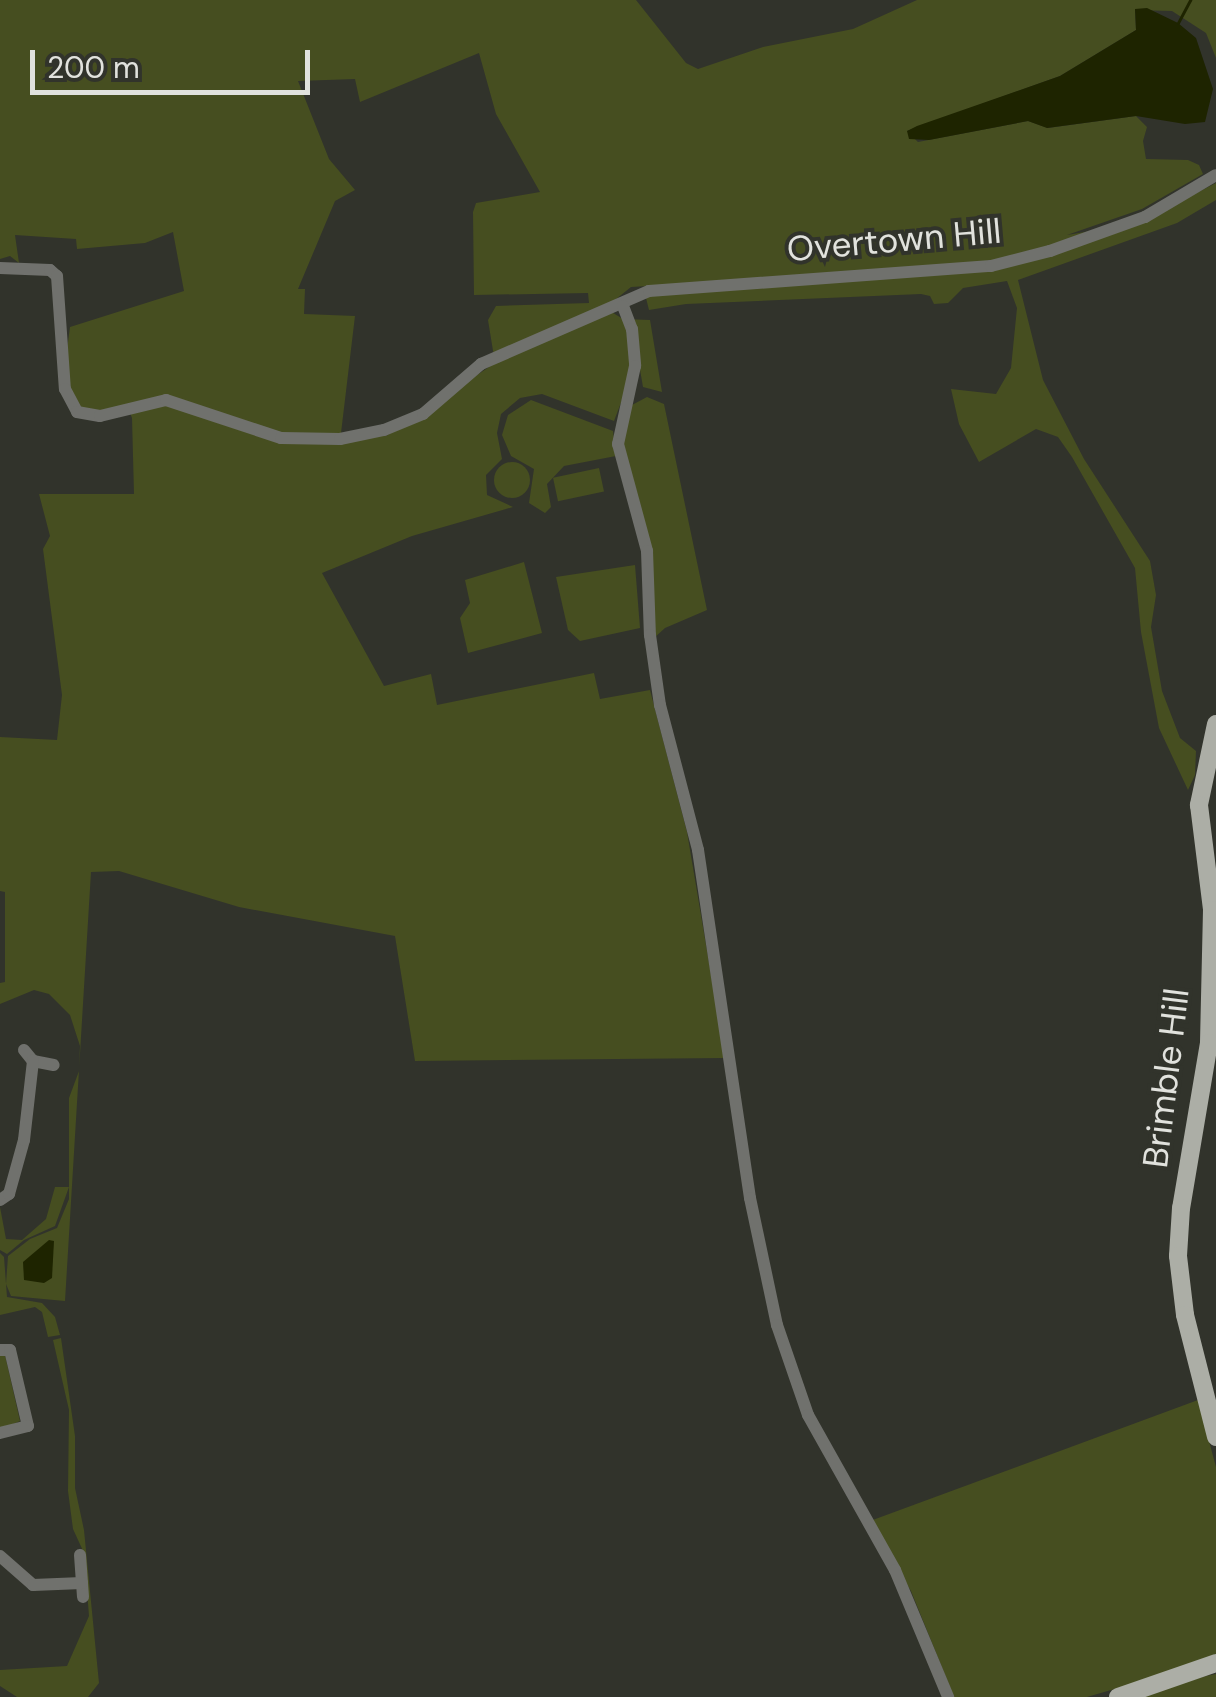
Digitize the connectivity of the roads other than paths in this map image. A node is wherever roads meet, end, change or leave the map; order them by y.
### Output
1 (1216, 175) edge
2 (0, 268) edge
3 (624, 306) junction
4 (1216, 724) edge
5 (54, 1066) dead end
6 (0, 1200) edge
7 (0, 1350) edge
8 (0, 1433) edge
9 (1216, 1438) edge
10 (80, 1555) dead end
11 (0, 1556) edge
12 (1216, 1663) edge
13 (948, 1697) edge
14 (1118, 1697) edge

1 - 3 street, Overtown Hill
2 - 3 street, Overtown Hill
3 - 13 street
4 - 9 main road, Brimble Hill
5 - 6 street
7 - 8 street
10 - 11 street
12 - 14 main road

